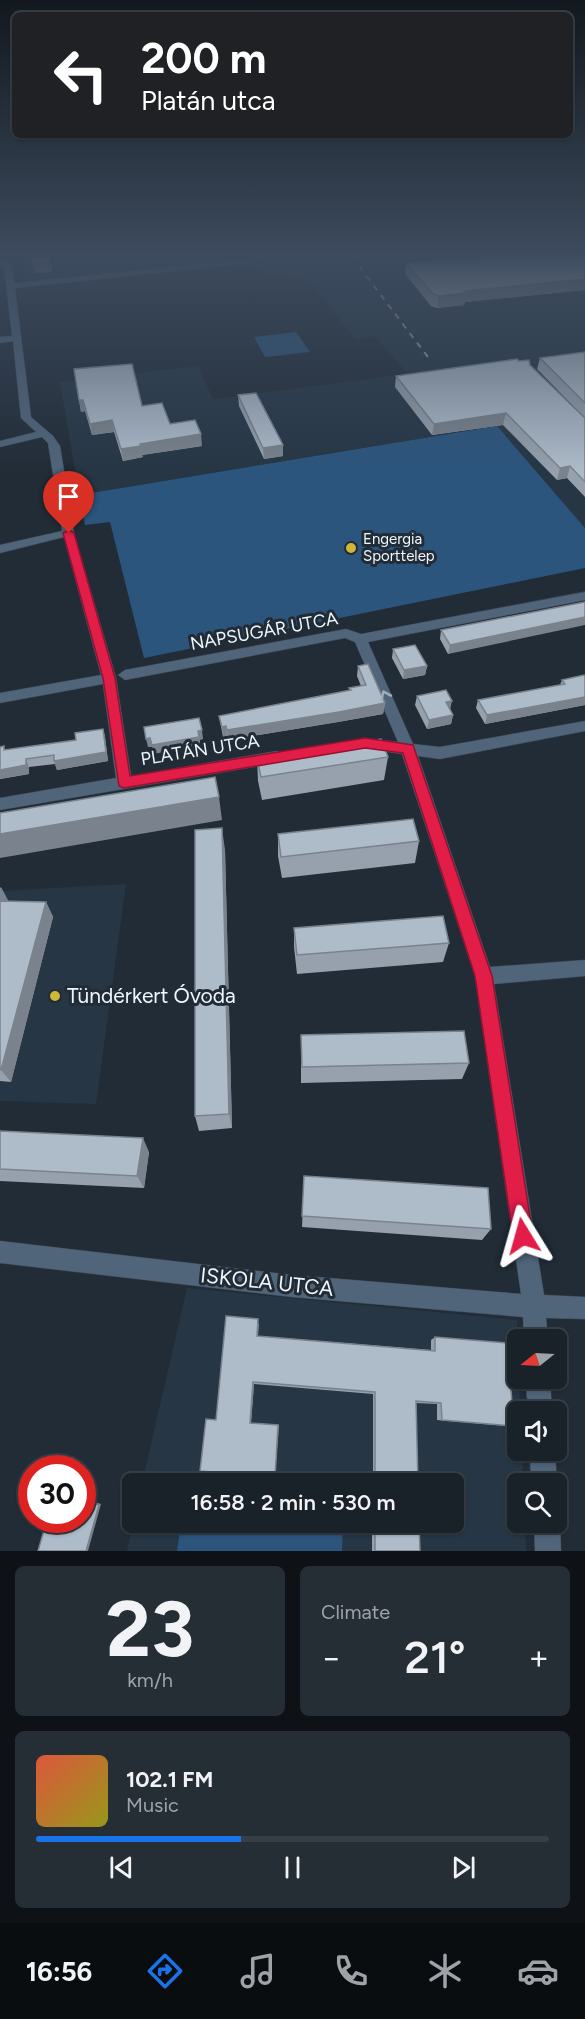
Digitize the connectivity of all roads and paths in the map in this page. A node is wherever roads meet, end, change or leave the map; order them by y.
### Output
1 (16, 326) edge
2 (18, 338) junction
3 (0, 340) edge
4 (43, 433) junction
5 (0, 444) edge
6 (69, 533) junction
7 (0, 549) edge
8 (585, 596) edge
9 (360, 639) junction
10 (125, 675) dead end
11 (109, 678) junction
12 (0, 698) edge
13 (585, 726) edge
14 (342, 747) edge
15 (408, 749) junction
16 (297, 754) edge
17 (124, 783) junction
18 (0, 804) edge
19 (585, 968) edge
20 (484, 976) junction
21 (0, 1252) edge
22 (534, 1306) junction
23 (585, 1308) edge
24 (535, 1329) edge
25 (547, 1533) edge
26 (548, 1551) edge

1 - 2 street
2 - 3 street
2 - 4 street
4 - 5 street
4 - 6 street
6 - 7 street
6 - 11 street
8 - 9 street, NAPSUGÁR UTCA
9 - 10 street, NAPSUGÁR UTCA
15 -> 9 street
11 - 12 street
11 - 17 street
13 - 15 street
14 - 15 street
15 - 20 street
16 - 17 street, PLATÁN UTCA
17 - 18 street, PLATÁN UTCA
19 - 20 street
20 - 22 street
21 - 22 street, ISKOLA UTCA
22 - 23 street, ISKOLA UTCA
22 - 24 street
25 - 26 street

